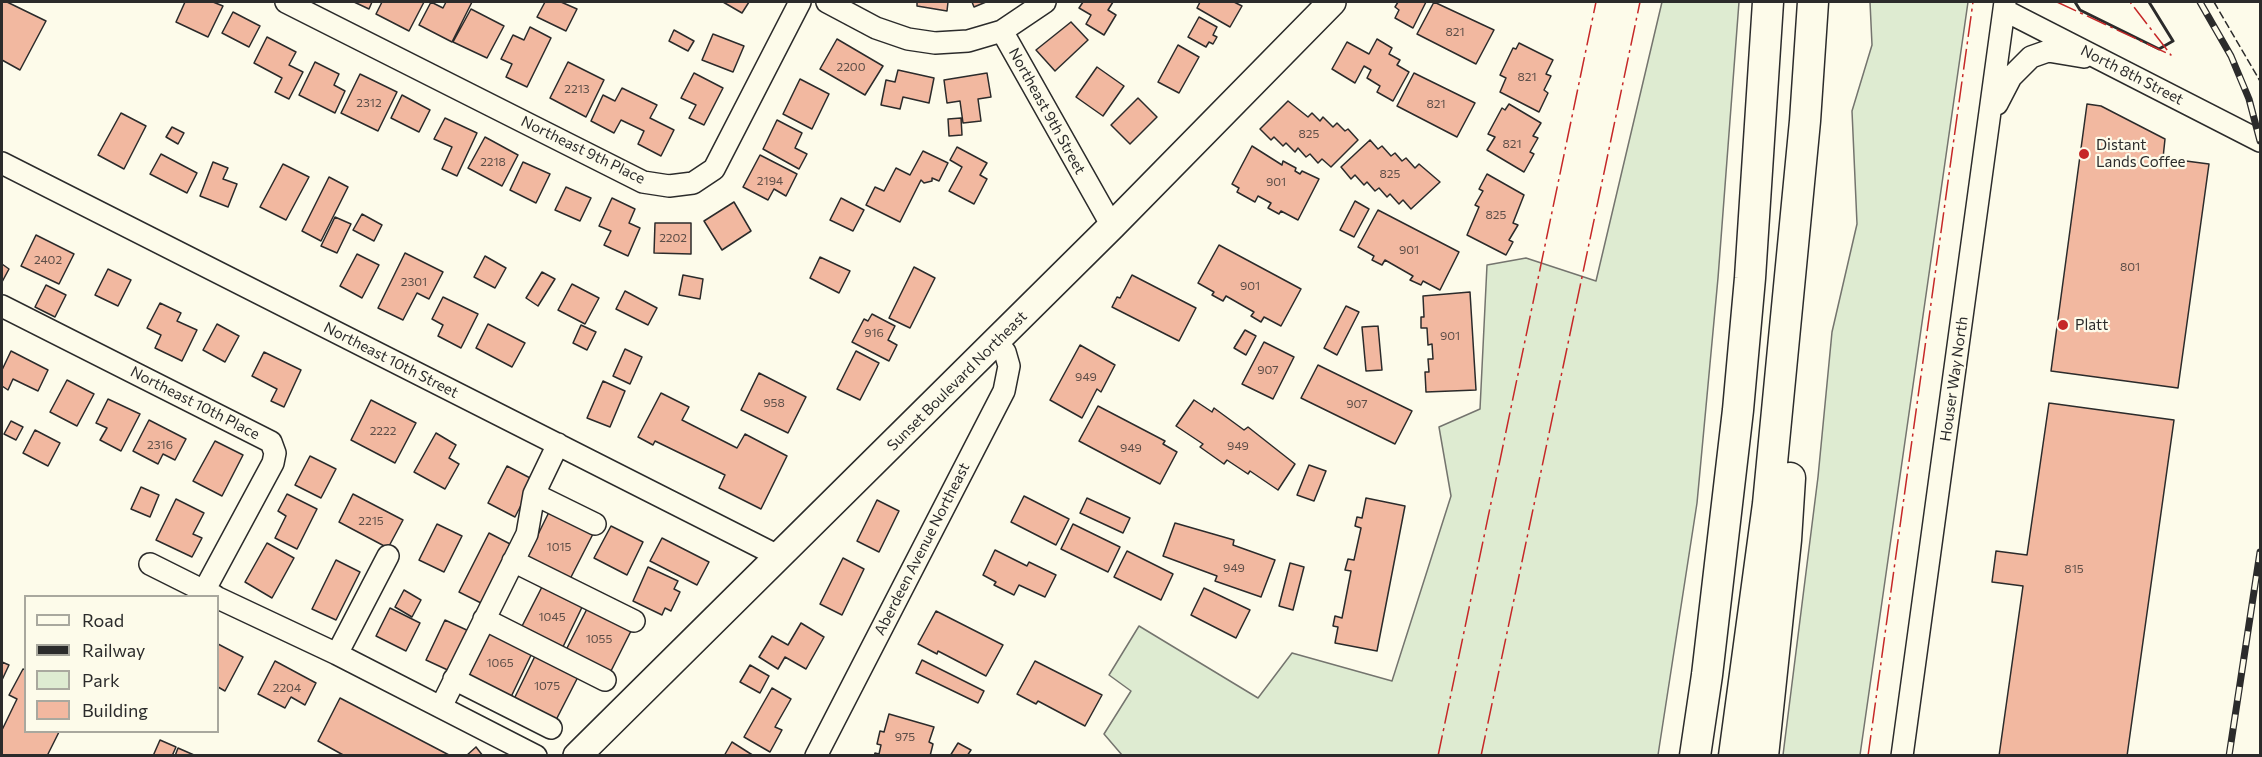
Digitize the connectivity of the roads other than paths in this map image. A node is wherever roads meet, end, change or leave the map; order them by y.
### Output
1 (286, 2) edge
2 (800, 2) edge
3 (827, 2) edge
4 (1045, 2) edge
5 (1332, 2) edge
6 (1768, 2) edge
7 (1812, 2) edge
8 (2005, 6) edge
9 (1002, 32) junction
10 (2108, 62) junction
11 (1990, 118) junction
12 (2260, 141) edge
13 (2, 163) edge
14 (1112, 226) junction
15 (1790, 286) junction
16 (2, 306) edge
17 (996, 342) junction
18 (558, 444) junction
19 (534, 494) junction
20 (595, 524) dead end
21 (388, 556) dead end
22 (780, 557) junction
23 (513, 561) junction
24 (150, 564) dead end
25 (212, 595) edge
26 (219, 598) edge
27 (484, 619) junction
28 (634, 621) dead end
29 (337, 654) junction
30 (454, 679) junction
31 (605, 680) dead end
32 (441, 707) junction
33 (551, 728) dead end
34 (536, 756) edge
35 (577, 756) edge
36 (816, 756) edge
37 (1695, 756) edge
38 (1734, 756) edge
39 (1763, 756) edge
40 (1902, 756) edge

1 - 2 street, Northeast 9th Place
3 - 9 street, Northeast 9th Street
4 - 9 street
5 - 14 main road, Sunset Boulevard Northeast
6 - 37 highway
7 - 15 highway
8 - 10 street, North 8th Street
8 - 11 street, Houser Way North
9 - 14 street, Northeast 9th Street
10 - 11 street
10 - 12 street, North 8th Street
11 - 40 street, Houser Way North
13 - 18 street, Northeast 10th Street
14 - 17 main road, Sunset Boulevard Northeast
15 - 38 highway
15 - 39 highway
16 - 25 street, Northeast 10th Place
17 - 22 main road, Sunset Boulevard Northeast
17 - 36 street, Aberdeen Avenue Northeast
18 - 19 street
18 - 22 street, Northeast 10th Street
19 - 20 street
19 - 23 street
21 - 29 street
22 - 35 main road, Sunset Boulevard Northeast
23 - 27 street
23 - 28 street
24 - 25 street
26 - 29 street
27 - 30 street
27 - 31 street
29 - 32 street
30 - 32 street
30 - 33 street
32 - 34 street

